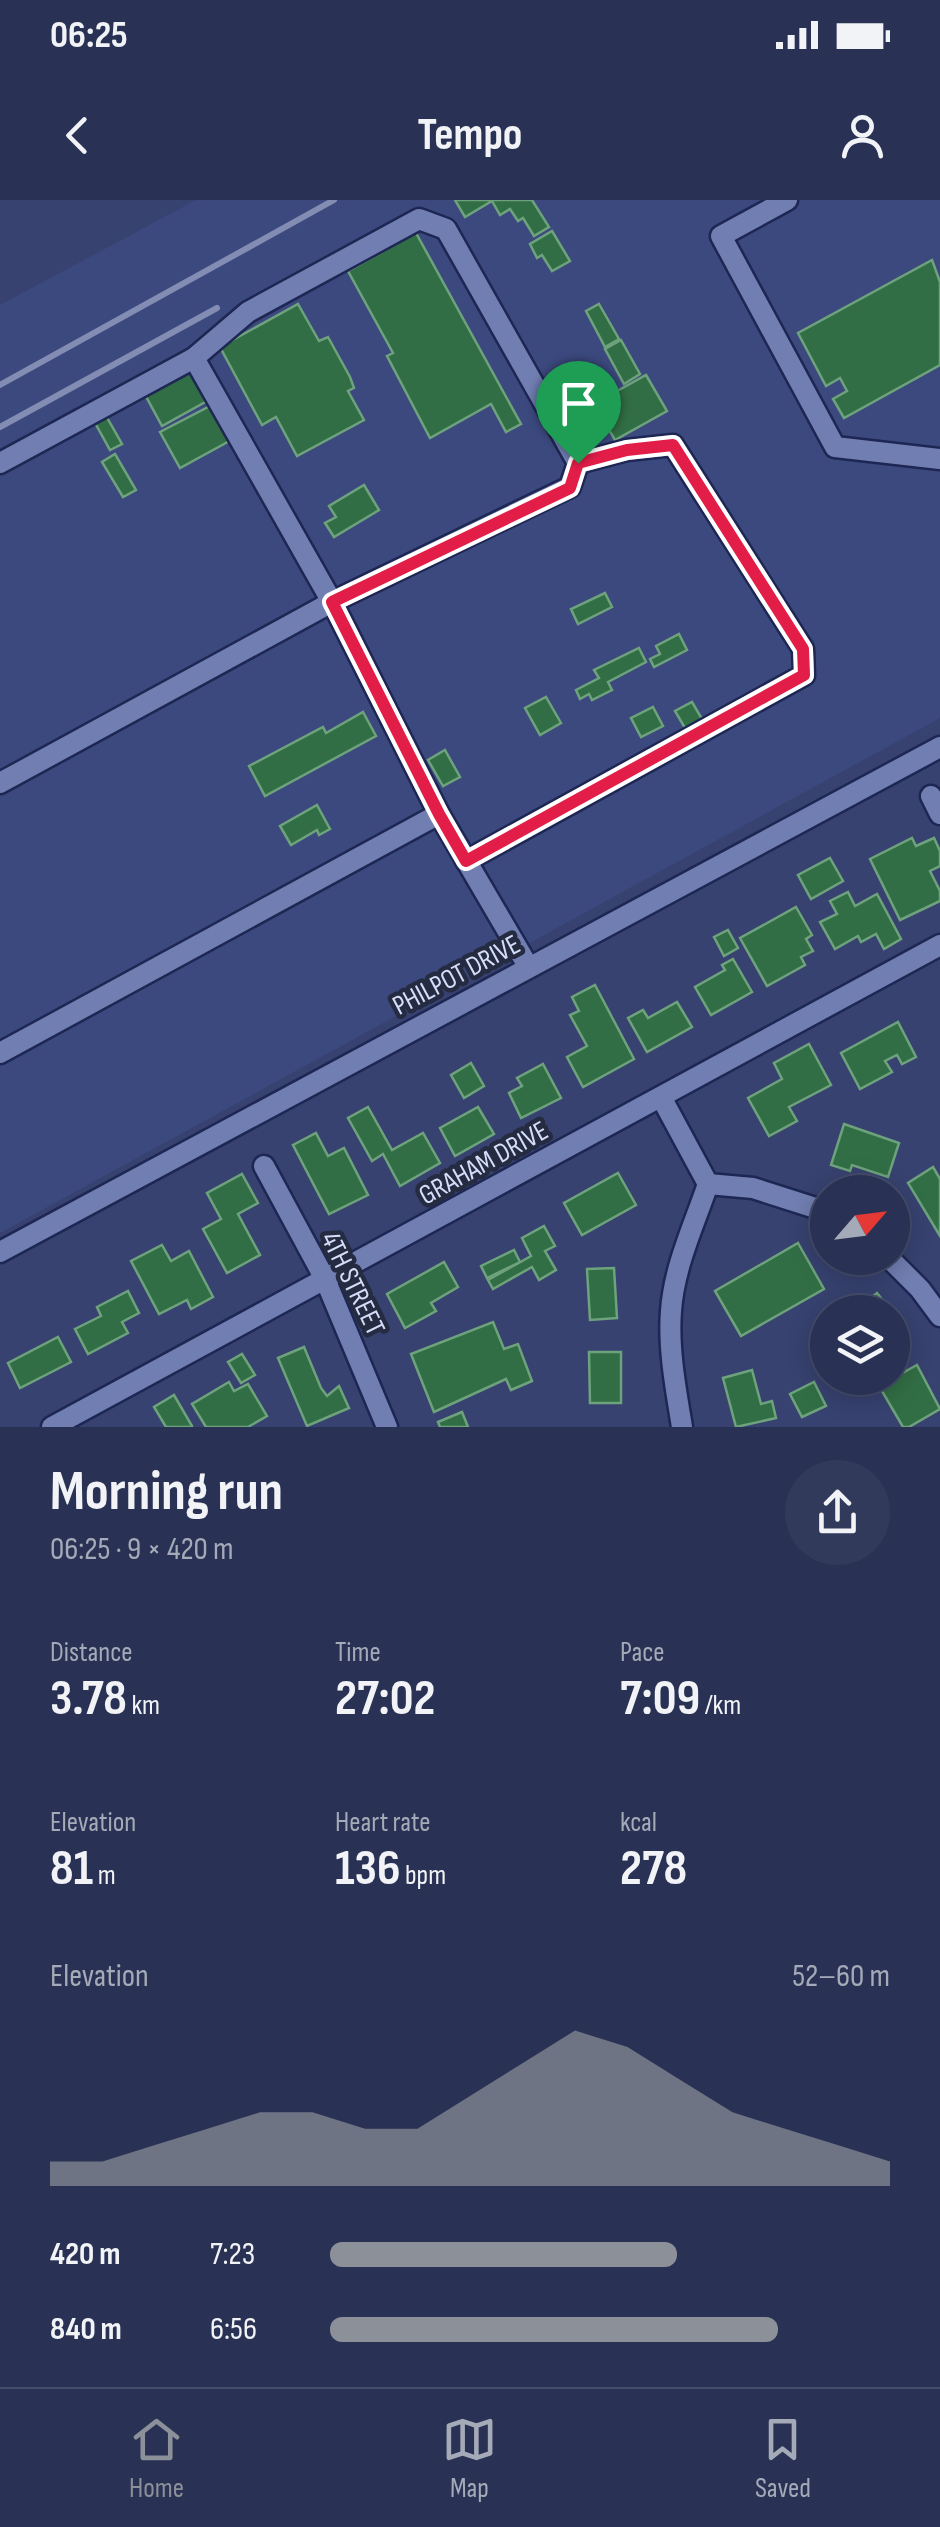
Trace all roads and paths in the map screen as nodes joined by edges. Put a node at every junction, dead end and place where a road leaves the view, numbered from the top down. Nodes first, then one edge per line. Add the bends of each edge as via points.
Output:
1 (786, 200) edge
2 (194, 358) junction
3 (940, 459) edge
4 (0, 463) edge
5 (578, 463) junction
6 (332, 602) junction
7 (940, 746) edge
8 (0, 783) edge
9 (439, 814) junction
10 (466, 861) junction
11 (940, 945) edge
12 (528, 966) junction
13 (0, 1053) edge
14 (661, 1096) junction
15 (264, 1166) dead end
16 (708, 1184) junction
17 (810, 1206) edge
18 (0, 1252) edge
19 (906, 1275) edge
20 (325, 1279) junction
21 (940, 1316) edge
22 (64, 1424) edge
23 (388, 1427) edge
24 (682, 1427) edge

1 - 3 street via 721,236 836,448
2 - 4 street
2 - 5 street via 248,312 419,219 446,229
2 - 6 street
5 - 6 street via 570,488
5 - 10 street via 673,445 803,649 804,675
6 - 8 street
6 - 9 street
7 - 12 street, PHILPOT DRIVE
9 - 10 street
9 - 13 street
10 - 12 street
11 - 14 street, GRAHAM DRIVE
12 - 18 street, PHILPOT DRIVE
14 - 16 street
14 - 20 street, GRAHAM DRIVE
15 - 20 street, 4TH STREET
16 - 17 street via 753,1188
16 - 24 street via 670,1312
19 - 21 street
20 - 22 street, GRAHAM DRIVE
20 - 23 street, 4TH STREET

